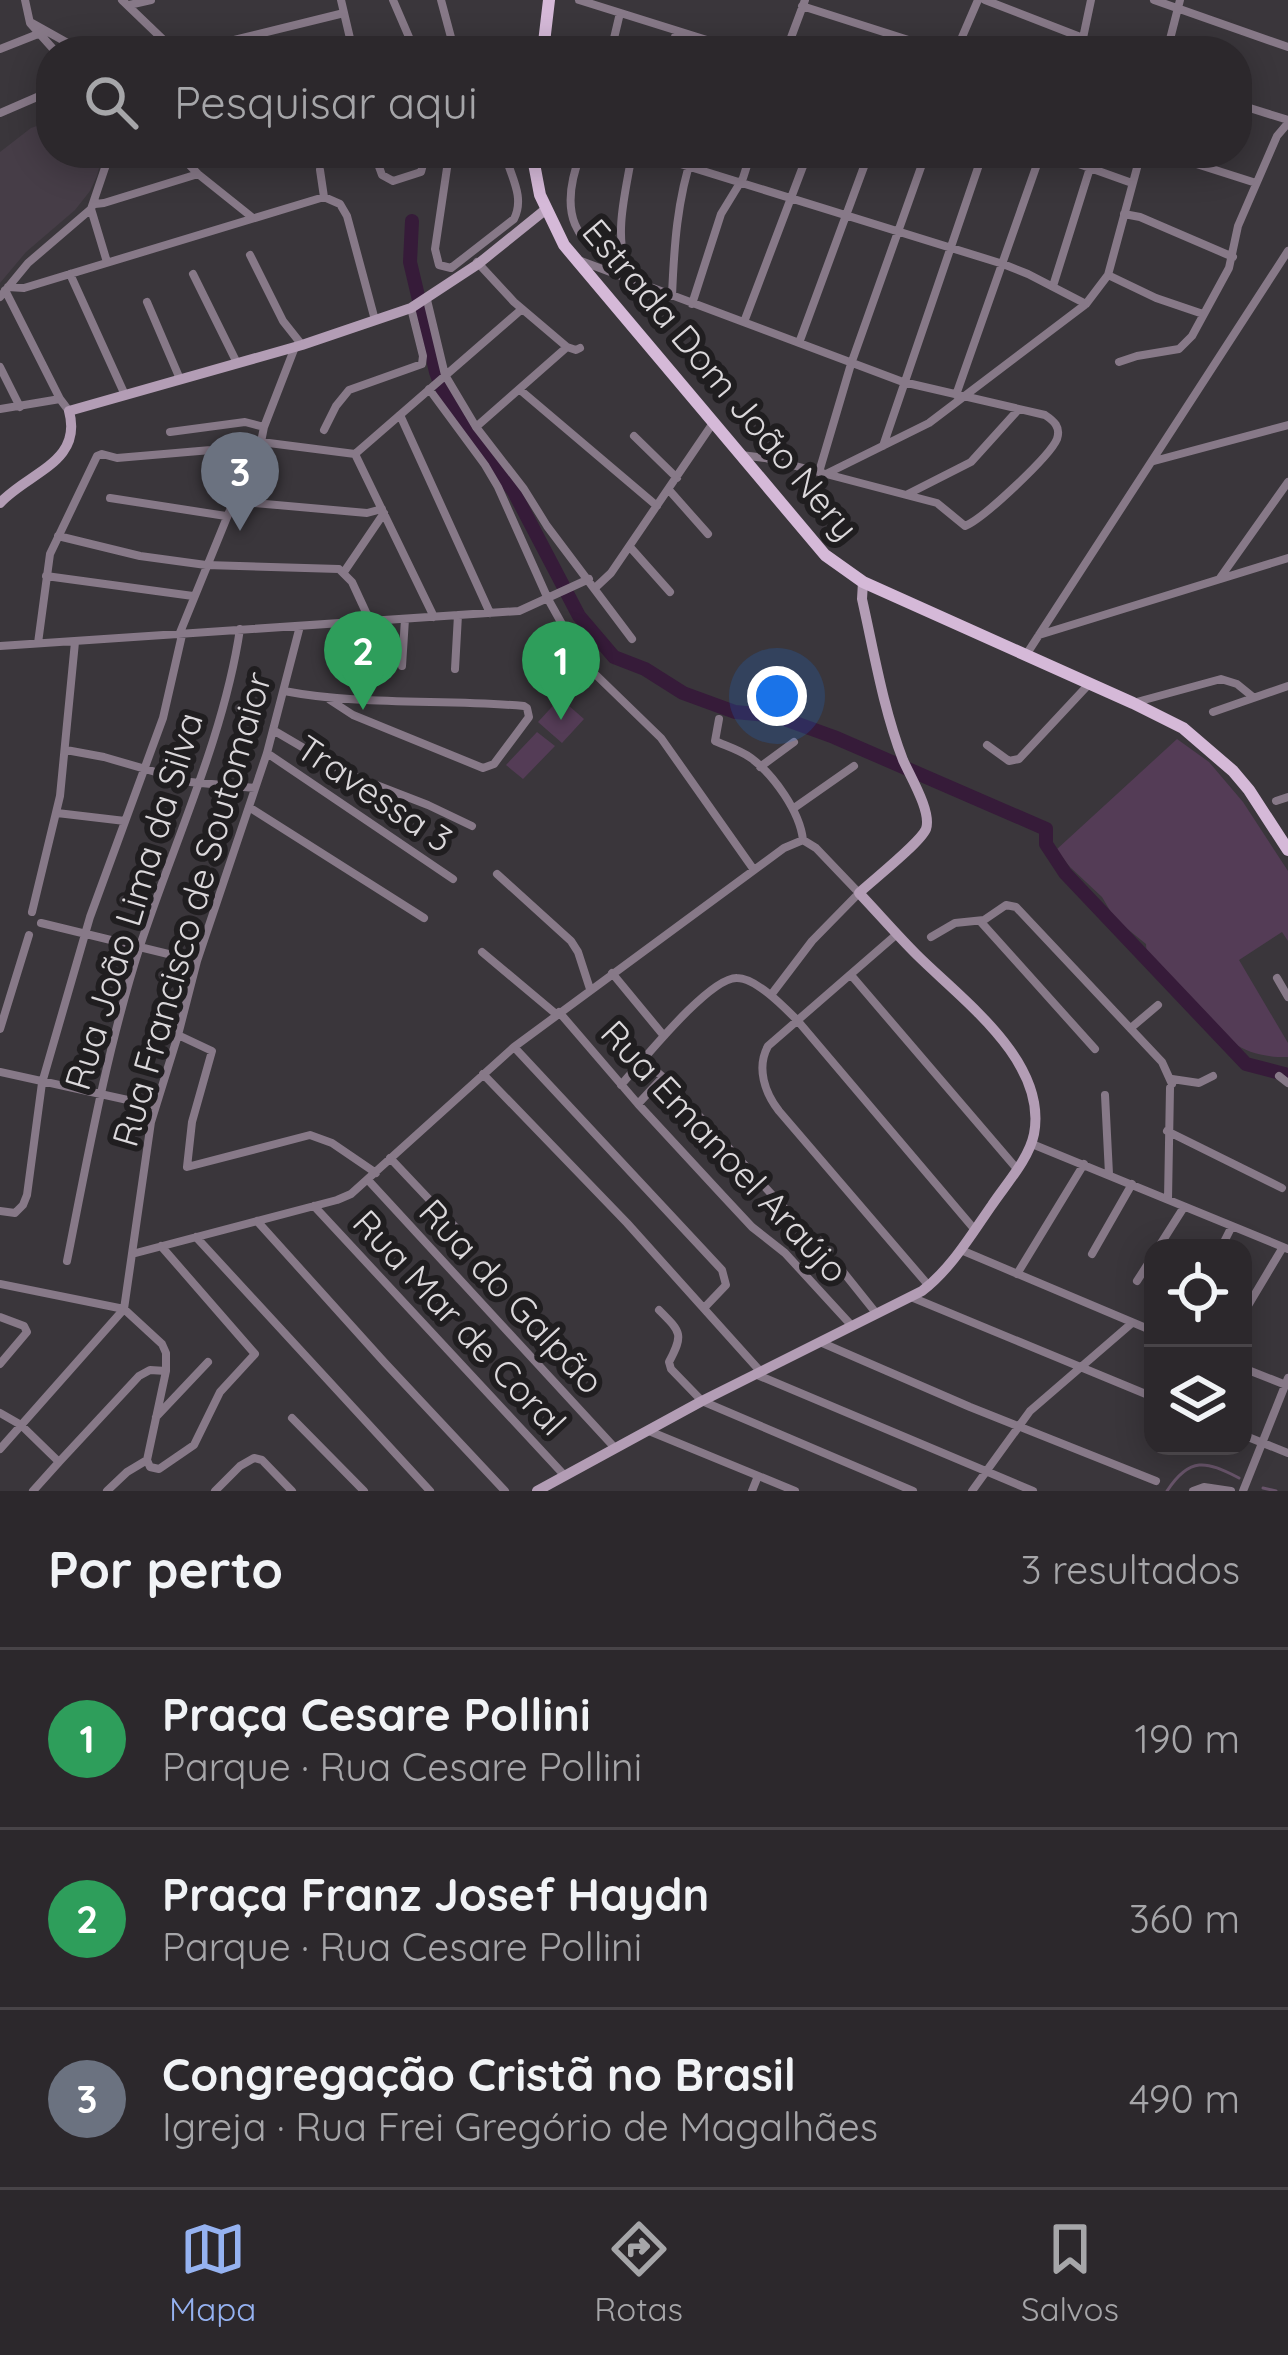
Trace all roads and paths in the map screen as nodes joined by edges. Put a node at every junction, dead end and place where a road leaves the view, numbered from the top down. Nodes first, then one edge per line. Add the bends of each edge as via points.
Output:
1 (25, 0) edge
2 (151, 0) edge
3 (341, 0) edge
4 (393, 0) edge
5 (441, 0) edge
6 (549, 0) edge
7 (579, 0) edge
8 (981, 0) edge
9 (1091, 0) edge
10 (1154, 0) edge
11 (801, 2) edge
12 (125, 3) edge
13 (1179, 4) edge
14 (620, 13) junction
15 (344, 14) junction
16 (31, 22) junction
17 (677, 31) junction
18 (38, 34) joint
19 (56, 36) edge
20 (159, 36) edge
21 (252, 36) edge
22 (349, 36) edge
23 (409, 36) edge
24 (451, 36) edge
25 (545, 36) edge
26 (615, 36) edge
27 (675, 36) edge
28 (691, 36) edge
29 (791, 36) edge
30 (900, 36) edge
31 (963, 36) edge
32 (1078, 36) edge
33 (1083, 36) edge
34 (1171, 36) edge
35 (1288, 47) edge
36 (0, 49) edge
37 (36, 97) edge
38 (1252, 109) edge
39 (0, 113) edge
40 (1288, 122) edge
41 (105, 168) edge
42 (192, 168) edge
43 (379, 168) edge
44 (422, 168) edge
45 (447, 168) dead end
46 (510, 168) edge
47 (532, 168) edge
48 (576, 168) edge
49 (630, 168) edge
50 (688, 168) edge
51 (695, 168) edge
52 (746, 168) edge
53 (803, 168) edge
54 (863, 168) edge
55 (921, 168) edge
56 (978, 168) edge
57 (1038, 168) edge
58 (1090, 168) joint
59 (1136, 168) edge
60 (1209, 168) edge
61 (320, 170) dead end
62 (198, 174) junction
63 (741, 182) junction
64 (1132, 183) junction
65 (1256, 183) junction
66 (324, 196) junction
67 (792, 197) junction
68 (93, 206) junction
69 (545, 210) junction
70 (846, 214) junction
71 (1124, 214) junction
72 (253, 218) junction
73 (899, 231) junction
74 (949, 247) junction
75 (472, 251) junction
76 (1288, 251) edge
77 (250, 255) dead end
78 (1233, 257) junction
79 (574, 258) junction
80 (107, 262) junction
81 (478, 264) junction
82 (1003, 264) junction
83 (629, 270) junction
84 (70, 274) junction
85 (193, 274) dead end
86 (1108, 275) junction
87 (644, 285) junction
88 (1052, 286) junction
89 (4, 291) edge
90 (672, 296) junction
91 (427, 300) junction
92 (147, 302) dead end
93 (692, 304) junction
94 (1086, 304) junction
95 (411, 308) junction
96 (522, 309) junction
97 (1203, 314) junction
98 (376, 321) junction
99 (744, 322) junction
100 (799, 343) junction
101 (298, 346) junction
102 (567, 347) junction
103 (580, 348) dead end
104 (1119, 362) dead end
105 (237, 363) junction
106 (851, 364) junction
107 (0, 367) edge
108 (443, 377) junction
109 (180, 379) junction
110 (903, 382) junction
111 (430, 388) junction
112 (519, 389) junction
113 (125, 395) junction
114 (960, 396) junction
115 (60, 399) junction
116 (20, 406) junction
117 (0, 409) edge
118 (1018, 409) junction
119 (69, 411) junction
120 (400, 415) junction
121 (713, 423) junction
122 (1288, 425) edge
123 (264, 427) junction
124 (476, 427) junction
125 (324, 430) dead end
126 (170, 433) dead end
127 (634, 436) dead end
128 (258, 442) junction
129 (883, 447) junction
130 (355, 454) junction
131 (741, 455) junction
132 (1153, 462) junction
133 (823, 473) junction
134 (677, 478) junction
135 (1288, 482) edge
136 (669, 490) junction
137 (907, 495) junction
138 (110, 498) dead end
139 (0, 503) edge
140 (657, 506) junction
141 (383, 511) junction
142 (226, 516) junction
143 (709, 534) dead end
144 (58, 536) junction
145 (630, 547) junction
146 (1288, 558) edge
147 (206, 565) junction
148 (344, 572) junction
149 (46, 576) junction
150 (589, 579) junction
151 (1219, 579) junction
152 (863, 582) junction
153 (596, 588) junction
154 (670, 592) dead end
155 (193, 596) junction
156 (548, 599) junction
157 (490, 613) junction
158 (458, 615) junction
159 (434, 617) junction
160 (405, 619) junction
161 (370, 621) junction
162 (352, 622) junction
163 (300, 626) junction
164 (240, 629) junction
165 (180, 635) junction
166 (1037, 635) junction
167 (632, 639) dead end
168 (75, 642) junction
169 (38, 643) junction
170 (0, 646) edge
171 (1025, 657) junction
172 (348, 662) dead end
173 (402, 666) dead end
174 (455, 669) dead end
175 (1088, 686) junction
176 (1288, 686) edge
177 (284, 691) junction
178 (1166, 694) junction
179 (1253, 697) junction
180 (373, 699) junction
181 (330, 700) junction
182 (1133, 703) junction
183 (1152, 712) junction
184 (1213, 712) dead end
185 (719, 719) dead end
186 (370, 722) junction
187 (273, 730) junction
188 (1195, 738) junction
189 (794, 742) dead end
190 (987, 745) dead end
191 (66, 750) junction
192 (267, 753) junction
193 (854, 766) dead end
194 (760, 767) junction
195 (143, 768) junction
196 (199, 783) junction
197 (255, 788) junction
198 (1288, 796) edge
199 (1276, 801) dead end
200 (249, 807) junction
201 (794, 808) junction
202 (57, 813) junction
203 (125, 821) junction
204 (472, 826) dead end
205 (803, 840) junction
206 (1288, 850) edge
207 (754, 869) junction
208 (497, 874) dead end
209 (453, 878) dead end
210 (859, 893) junction
211 (32, 912) dead end
212 (424, 918) dead end
213 (980, 922) junction
214 (41, 923) dead end
215 (897, 934) junction
216 (29, 935) dead end
217 (84, 935) junction
218 (140, 947) junction
219 (482, 952) dead end
220 (914, 952) junction
221 (197, 961) junction
222 (612, 974) junction
223 (851, 975) junction
224 (1277, 978) dead end
225 (590, 989) junction
226 (771, 995) junction
227 (1288, 997) edge
228 (1158, 1005) dead end
229 (558, 1013) junction
230 (797, 1020) junction
231 (1132, 1028) junction
232 (0, 1029) edge
233 (178, 1035) junction
234 (664, 1036) junction
235 (514, 1047) junction
236 (1095, 1049) dead end
237 (643, 1060) junction
238 (0, 1072) edge
239 (483, 1074) junction
240 (1213, 1076) dead end
241 (663, 1077) junction
242 (42, 1083) junction
243 (1171, 1084) junction
244 (621, 1085) junction
245 (100, 1094) junction
246 (1105, 1095) dead end
247 (638, 1104) junction
248 (155, 1106) junction
249 (1167, 1132) junction
250 (1032, 1144) junction
251 (390, 1158) junction
252 (1084, 1164) junction
253 (1017, 1169) junction
254 (1108, 1174) junction
255 (372, 1177) junction
256 (1132, 1184) junction
257 (1282, 1188) dead end
258 (1168, 1199) junction
259 (314, 1206) junction
260 (1184, 1207) junction
261 (0, 1211) edge
262 (257, 1221) junction
263 (1232, 1226) junction
264 (975, 1230) junction
265 (459, 1231) dead end
266 (196, 1237) junction
267 (1164, 1239) edge
268 (1226, 1239) edge
269 (161, 1246) junction
270 (1285, 1248) edge
271 (961, 1250) junction
272 (132, 1254) junction
273 (1092, 1254) dead end
274 (67, 1261) dead end
275 (1144, 1270) edge
276 (1017, 1274) junction
277 (1137, 1281) dead end
278 (0, 1284) edge
279 (929, 1286) junction
280 (911, 1298) junction
281 (1252, 1300) edge
282 (705, 1307) junction
283 (124, 1309) junction
284 (659, 1310) dead end
285 (877, 1314) junction
286 (0, 1317) edge
287 (1132, 1322) junction
288 (853, 1326) junction
289 (1144, 1327) edge
290 (820, 1342) junction
291 (208, 1362) dead end
292 (0, 1364) edge
293 (1081, 1367) junction
294 (166, 1371) junction
295 (1252, 1371) edge
296 (758, 1373) junction
297 (1287, 1383) edge
298 (1144, 1393) edge
299 (701, 1401) junction
300 (0, 1413) edge
301 (156, 1417) junction
302 (292, 1418) dead end
303 (21, 1425) junction
304 (1017, 1425) junction
305 (648, 1431) junction
306 (1252, 1439) edge
307 (1263, 1443) junction
308 (0, 1449) edge
309 (616, 1449) junction
310 (1288, 1453) edge
311 (58, 1462) junction
312 (147, 1462) junction
313 (986, 1470) junction
314 (565, 1476) junction
315 (758, 1476) junction
316 (1156, 1481) dead end
317 (33, 1491) edge
318 (107, 1491) edge
319 (215, 1491) edge
320 (292, 1491) edge
321 (364, 1491) edge
322 (430, 1491) edge
323 (506, 1491) edge
324 (537, 1491) edge
325 (752, 1491) edge
326 (795, 1491) edge
327 (913, 1491) edge
328 (972, 1491) edge
329 (1033, 1491) edge
330 (1193, 1491) edge
331 (1231, 1491) edge
332 (1243, 1491) edge

1 - 16 street
2 - 12 street
3 - 15 street
4 - 23 street
5 - 24 street
6 - 25 main road
7 - 14 street
8 - 31 street
8 - 32 street
9 - 33 street
10 - 13 street
11 - 29 street
11 - 30 street
12 - 20 street
13 - 34 street
13 - 35 street
14 - 17 street
14 - 26 street
15 - 21 street
15 - 22 street
16 - 18 street
16 - 19 street
17 - 27 street
17 - 28 street
18 - 36 street
37 - 39 street
38 - 40 street
40 - 65 street
41 - 68 street
42 - 62 street
43 - 44 street via 393,181
45 - 75 street via 436,258 451,268
46 - 75 street via 517,214
47 - 69 main road, Estrada Dom João Nery
48 - 83 street via 571,205 579,235
49 - 83 street via 622,234
50 - 90 street
51 - 63 street
52 - 63 street
53 - 67 street
54 - 70 street
55 - 73 street
56 - 74 street
57 - 82 street
58 - 64 street
58 - 88 street
59 - 64 street
60 - 65 street
61 - 66 street
62 - 68 street
62 - 72 street
63 - 67 street
63 - 93 street
64 - 71 street
65 - 78 street
66 - 72 street
66 - 98 street via 347,215
67 - 70 street
67 - 99 street
68 - 80 street
68 - 89 street
69 - 79 main road, Estrada Dom João Nery
69 - 81 street
70 - 73 street
70 - 100 street
71 - 78 street
71 - 86 street
72 - 80 street
73 - 74 street
73 - 106 street
74 - 82 street
74 - 110 street
75 - 81 street
76 - 132 street
77 - 101 street
78 - 97 street
79 - 87 street
79 - 121 main road, Estrada Dom João Nery
80 - 84 street
81 - 91 street
81 - 96 street
82 - 88 street
82 - 114 street
83 - 87 street
84 - 89 street
84 - 113 street
85 - 105 street
86 - 94 street
86 - 97 street
87 - 90 street
88 - 94 street
89 - 115 street
90 - 93 street
91 - 95 street
91 - 108 street
92 - 109 street
93 - 99 street
94 - 114 street
95 - 98 street
95 - 125 street via 422,364 349,390
96 - 102 street
96 - 108 street
97 - 104 street via 1179,349
98 - 101 street
99 - 100 street
100 - 106 street
101 - 105 street
101 - 123 street
102 - 103 street
102 - 112 street
105 - 109 street
106 - 110 street
106 - 133 street
107 - 116 street
108 - 111 street
108 - 124 street
109 - 113 street
110 - 114 street
110 - 129 street
111 - 120 street
111 - 156 street via 491,476
112 - 124 street
112 - 140 street
113 - 119 street
114 - 118 street
114 - 129 street
115 - 116 street
115 - 119 street
116 - 117 street
118 - 137 street via 971,462
118 - 137 street via 1052,419 1058,437 974,522 965,526 937,503
119 - 139 street via 66,450
120 - 130 street
120 - 157 street
121 - 131 main road, Estrada Dom João Nery
121 - 134 street
122 - 132 street
123 - 126 street via 244,422
123 - 128 street
124 - 150 street
127 - 134 street
128 - 130 street
128 - 144 street via 98,454
129 - 133 street
130 - 141 street
131 - 133 street
131 - 152 main road, Estrada Dom João Nery via 816,545
132 - 166 street
133 - 137 street
134 - 136 street
135 - 151 street
136 - 140 street
136 - 143 street
138 - 142 street
140 - 145 street
141 - 142 street via 238,502
141 - 148 street
141 - 159 street
142 - 147 street
144 - 147 street
144 - 149 street
145 - 153 street
145 - 154 street
146 - 151 street
147 - 148 street
147 - 155 street
148 - 161 street
149 - 155 street
149 - 169 street
150 - 153 street
150 - 156 street
151 - 166 street
152 - 171 main road, Estrada Dom João Nery
152 - 210 street via 888,715 927,822
153 - 167 street
155 - 165 street
156 - 157 street
156 - 207 street via 595,674 661,738
157 - 158 street
158 - 159 street
158 - 174 street
159 - 160 street
160 - 161 street
160 - 173 street
161 - 162 street
162 - 163 street
162 - 172 street
163 - 164 street
163 - 177 street, Rua Francisco de Soutomaior
164 - 165 street
164 - 196 street, Rua João Lima da Silva
165 - 168 street
165 - 195 street
166 - 171 street
168 - 169 street
168 - 191 street
169 - 170 street
171 - 175 main road, Estrada Dom João Nery
175 - 182 main road, Estrada Dom João Nery
175 - 188 main road, Estrada Dom João Nery
175 - 190 street via 1019,759
176 - 179 street
177 - 181 street
177 - 187 street, Rua Francisco de Soutomaior
178 - 179 street via 1221,679
178 - 182 street
178 - 183 street
179 - 184 street
180 - 181 street
180 - 186 street
180 - 186 street via 524,706 529,717 484,769
181 - 186 street
182 - 183 main road, Estrada Dom João Nery
183 - 188 main road, Estrada Dom João Nery
185 - 194 street via 715,741
187 - 192 street, Rua Francisco de Soutomaior
187 - 204 street via 348,774
188 - 206 main road, Estrada Dom João Nery via 1249,790
189 - 194 street
191 - 195 street
191 - 202 street
192 - 197 street, Rua Francisco de Soutomaior
192 - 209 street, Travessa 3
193 - 201 street
194 - 201 street
195 - 196 street
195 - 203 street
196 - 197 street
196 - 218 street, Rua João Lima da Silva
197 - 200 street, Rua Francisco de Soutomaior
198 - 199 street
200 - 212 street
200 - 221 street, Rua Francisco de Soutomaior
201 - 205 street
202 - 203 street
202 - 211 street
203 - 217 street
205 - 207 street
205 - 210 street
207 - 222 street
208 - 225 street via 571,940
210 - 215 street
210 - 226 street
213 - 220 street via 955,923
213 - 231 street via 1016,907
213 - 236 street
214 - 217 street
215 - 220 street
215 - 223 street
216 - 232 street
217 - 218 street
217 - 242 street
218 - 221 street
218 - 245 street, Rua João Lima da Silva
219 - 229 street, Rua Emanoel Araújo
220 - 250 street via 1018,1062 1034,1105
221 - 233 street, Rua Francisco de Soutomaior
222 - 225 street
222 - 234 street
223 - 230 street
223 - 253 street
224 - 227 street
225 - 229 street
226 - 230 street
226 - 234 street via 729,979
228 - 231 street
229 - 235 street
229 - 244 street, Rua Emanoel Araújo
230 - 264 street
230 - 279 street via 764,1053 772,1102
231 - 243 street
233 - 248 street, Rua Francisco de Soutomaior
233 - 255 street, Rua do Galpão via 212,1052 187,1167 310,1135
234 - 237 street
235 - 239 street
235 - 282 street via 722,1270 724,1289
237 - 241 street
237 - 244 street
238 - 242 street
239 - 251 street
239 - 282 street
240 - 243 street
241 - 247 street
241 - 285 street
242 - 245 street
242 - 261 street via 27,1195 15,1213
243 - 249 street
244 - 247 street, Rua Emanoel Araújo
245 - 248 street
245 - 274 street, Rua João Lima da Silva
246 - 254 street
247 - 288 street, Rua Emanoel Araújo
248 - 272 street, Rua Francisco de Soutomaior
249 - 257 street
249 - 258 street
250 - 252 street
250 - 253 street
251 - 255 street
251 - 265 street
252 - 254 street
252 - 276 street
253 - 264 street
254 - 256 street
255 - 259 street
255 - 309 street, Rua do Galpão
256 - 258 street
256 - 273 street
258 - 260 street
259 - 262 street
259 - 314 street, Rua Mar de Coral
260 - 263 street
260 - 267 street
262 - 266 street
262 - 323 street
263 - 268 street
263 - 270 street
264 - 271 street
266 - 269 street
266 - 322 street
269 - 272 street
269 - 312 street via 254,1356 230,1378 194,1445 159,1469
270 - 281 street
271 - 276 street
271 - 279 street
272 - 283 street, Rua Francisco de Soutomaior
275 - 277 street
276 - 287 street
278 - 283 street
279 - 280 street
280 - 285 street
280 - 293 street
282 - 296 street
283 - 294 street via 162,1344
283 - 303 street
284 - 299 street via 680,1336 671,1369
285 - 288 street
286 - 292 street via 27,1330
287 - 289 street
287 - 293 street
288 - 290 street
290 - 296 street
290 - 304 street
291 - 301 street
293 - 298 street
293 - 304 street
294 - 301 street
294 - 311 street via 140,1376
295 - 297 street
296 - 299 street
296 - 313 street
297 - 307 street
299 - 305 street
299 - 327 street
300 - 303 street
301 - 312 street
302 - 321 street
303 - 308 street
303 - 311 street
304 - 313 street
304 - 316 street
305 - 309 street
305 - 315 street
306 - 307 street
307 - 310 street
307 - 332 street
309 - 314 street
311 - 317 street
312 - 318 street
313 - 328 street
313 - 329 street
314 - 324 street
315 - 325 street
315 - 326 street
319 - 320 street via 254,1458
330 - 331 street

